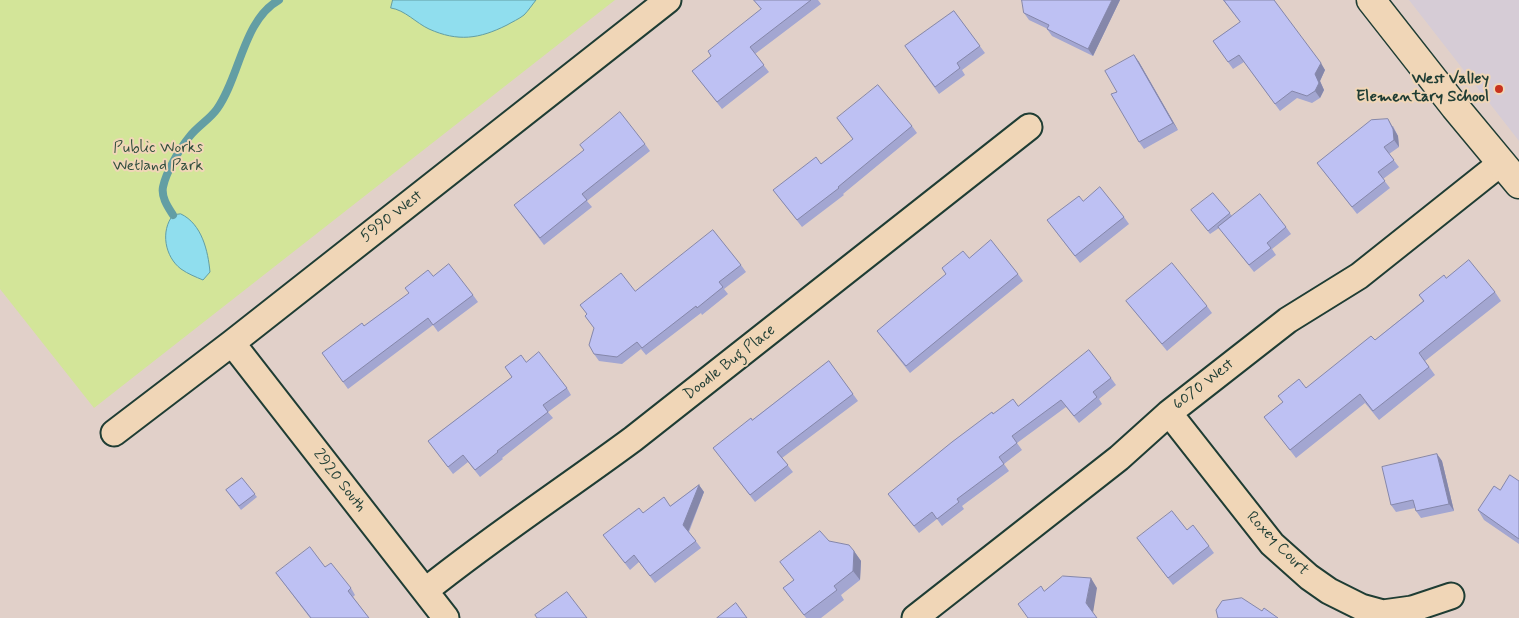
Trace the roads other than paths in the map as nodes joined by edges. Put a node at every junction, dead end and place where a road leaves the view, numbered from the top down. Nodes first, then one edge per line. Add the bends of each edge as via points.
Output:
1 (668, 0) edge
2 (1371, 0) edge
3 (1029, 127) dead end
4 (1501, 164) junction
5 (1519, 184) edge
6 (232, 343) junction
7 (1169, 413) junction
8 (114, 433) dead end
9 (425, 591) junction
10 (1451, 596) dead end
11 (446, 618) edge
12 (915, 618) edge

1 - 6 street, 5990 West
2 - 4 main road
3 - 9 street, Doodle Bug Place via 633,439
4 - 5 main road
4 - 7 street, 6070 West via 1359,276 1288,320
6 - 8 street, 5990 West
6 - 9 street, 2920 South
7 - 10 street, Roxey Court via 1272,544 1322,586 1361,607 1383,613 1412,609
7 - 12 street, 6070 West via 1119,458
9 - 11 street, 2920 South

